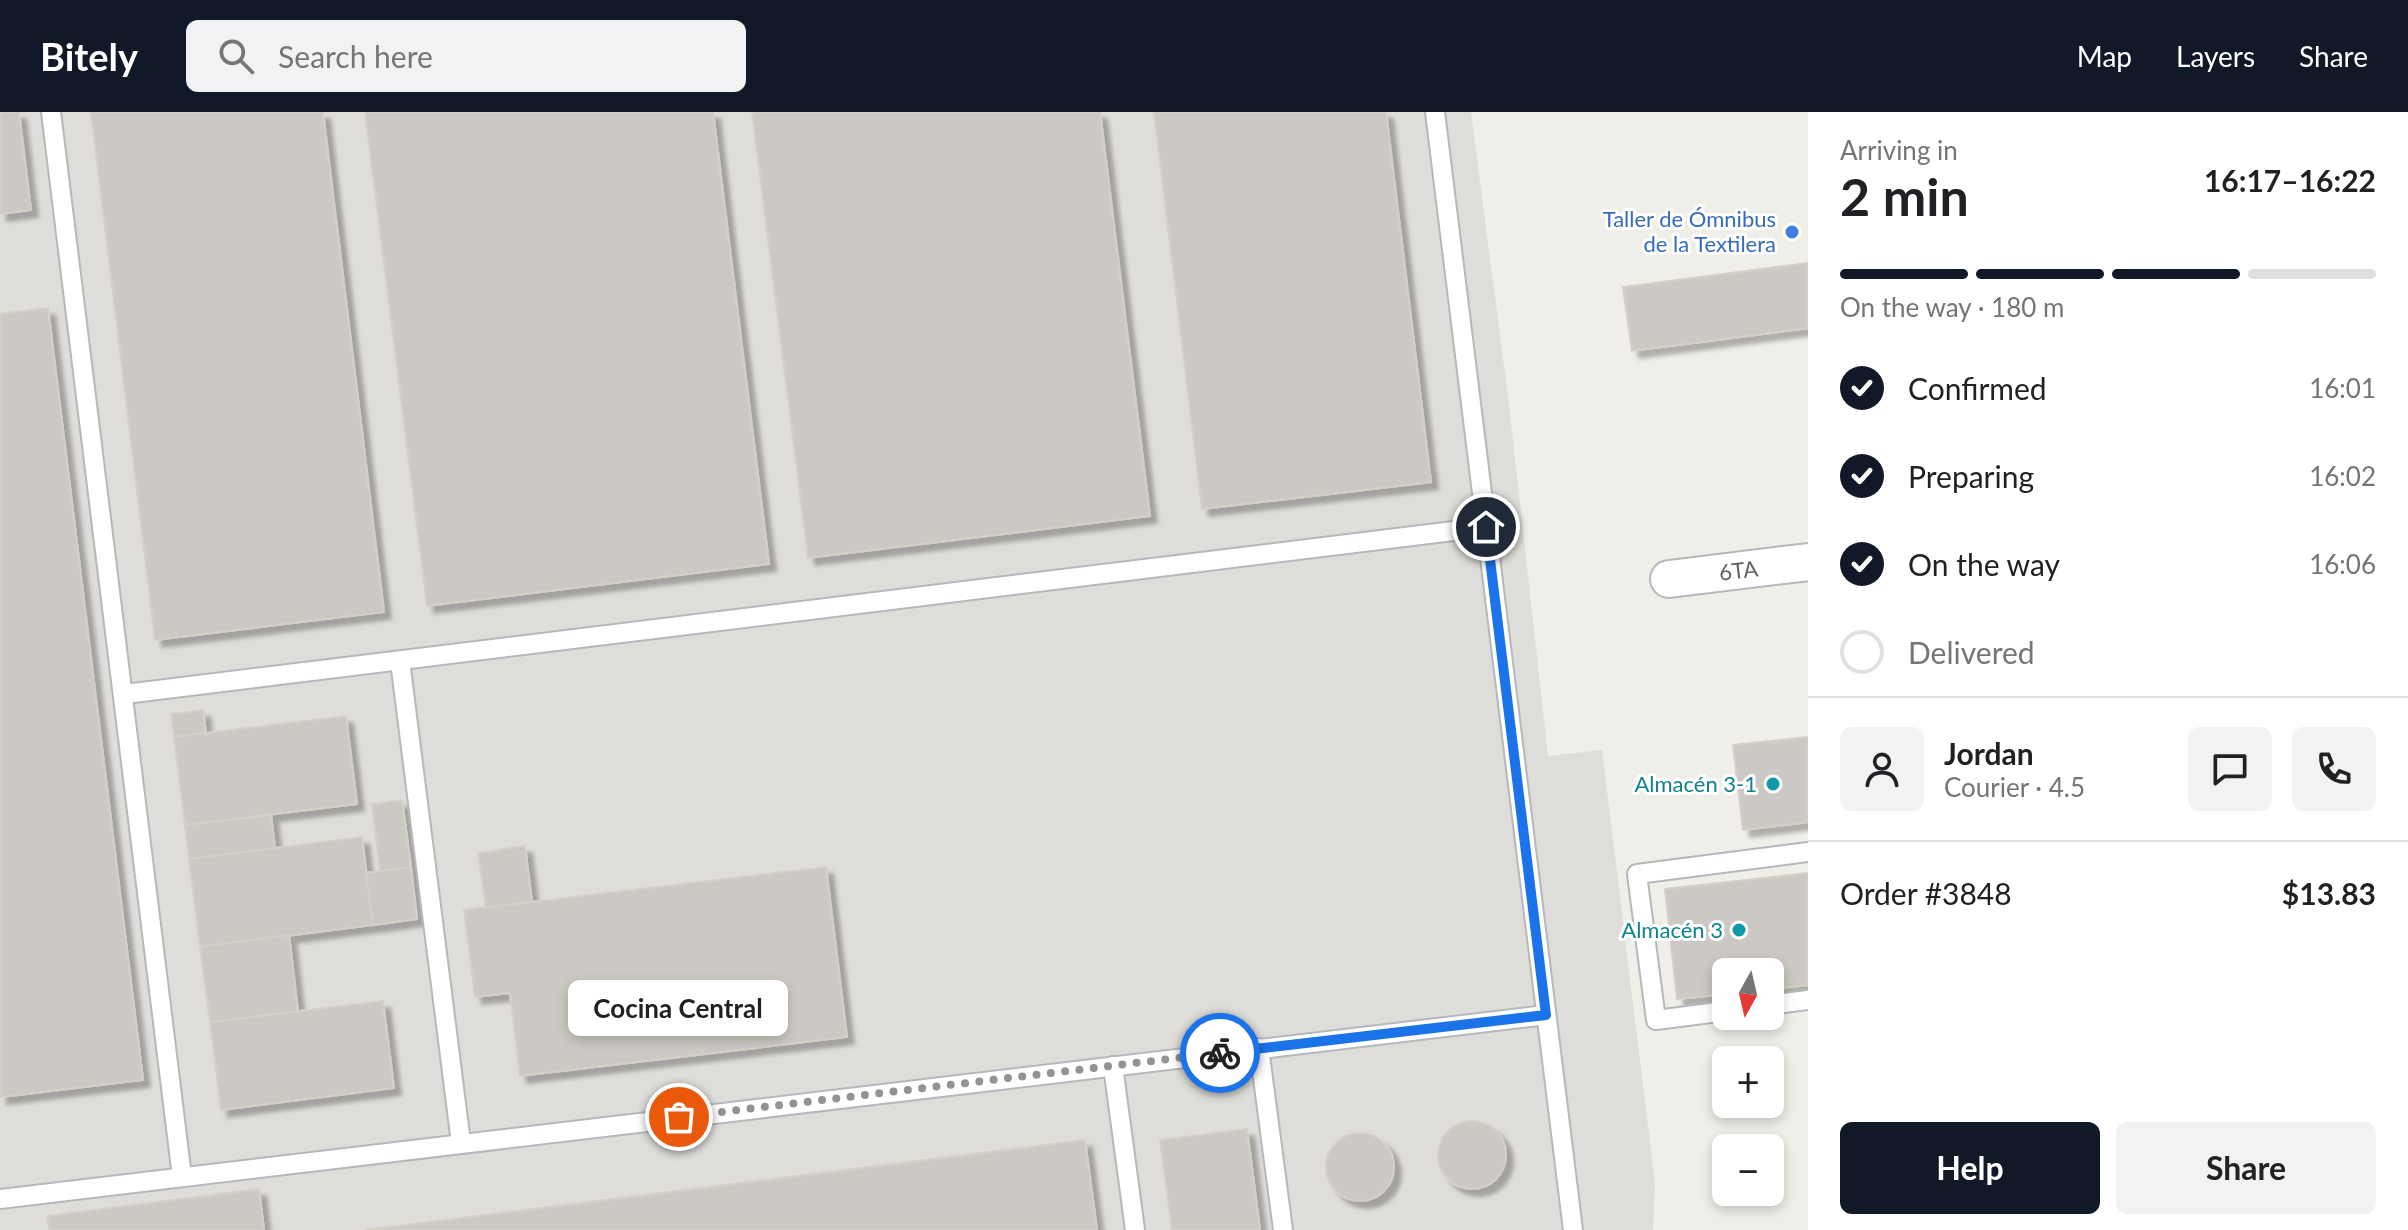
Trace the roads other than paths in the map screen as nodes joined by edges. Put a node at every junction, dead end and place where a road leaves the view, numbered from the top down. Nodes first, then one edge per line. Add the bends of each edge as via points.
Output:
1 (51, 112) edge
2 (1435, 112) edge
3 (1486, 527) junction
4 (1808, 562) edge
5 (1669, 579) dead end
6 (400, 661) junction
7 (125, 694) junction
8 (1808, 852) edge
9 (1808, 1000) edge
10 (1784, 1003) edge
11 (1712, 1013) edge
12 (1546, 1015) junction
13 (1259, 1048) junction
14 (1113, 1066) junction
15 (461, 1143) junction
16 (182, 1177) junction
17 (0, 1199) edge
18 (1135, 1230) edge
19 (1283, 1230) edge
20 (1573, 1230) edge

1 - 7 lane
2 - 3 lane
3 - 6 lane
3 - 12 lane
4 - 5 street, 6TA
6 - 7 lane
6 - 15 lane
7 - 16 lane
8 - 11 lane via 1637,874 1656,1020
9 - 10 lane
12 - 13 lane
12 - 20 lane
13 - 14 lane
13 - 19 lane
14 - 15 lane
14 - 18 lane
15 - 16 lane
16 - 17 lane

